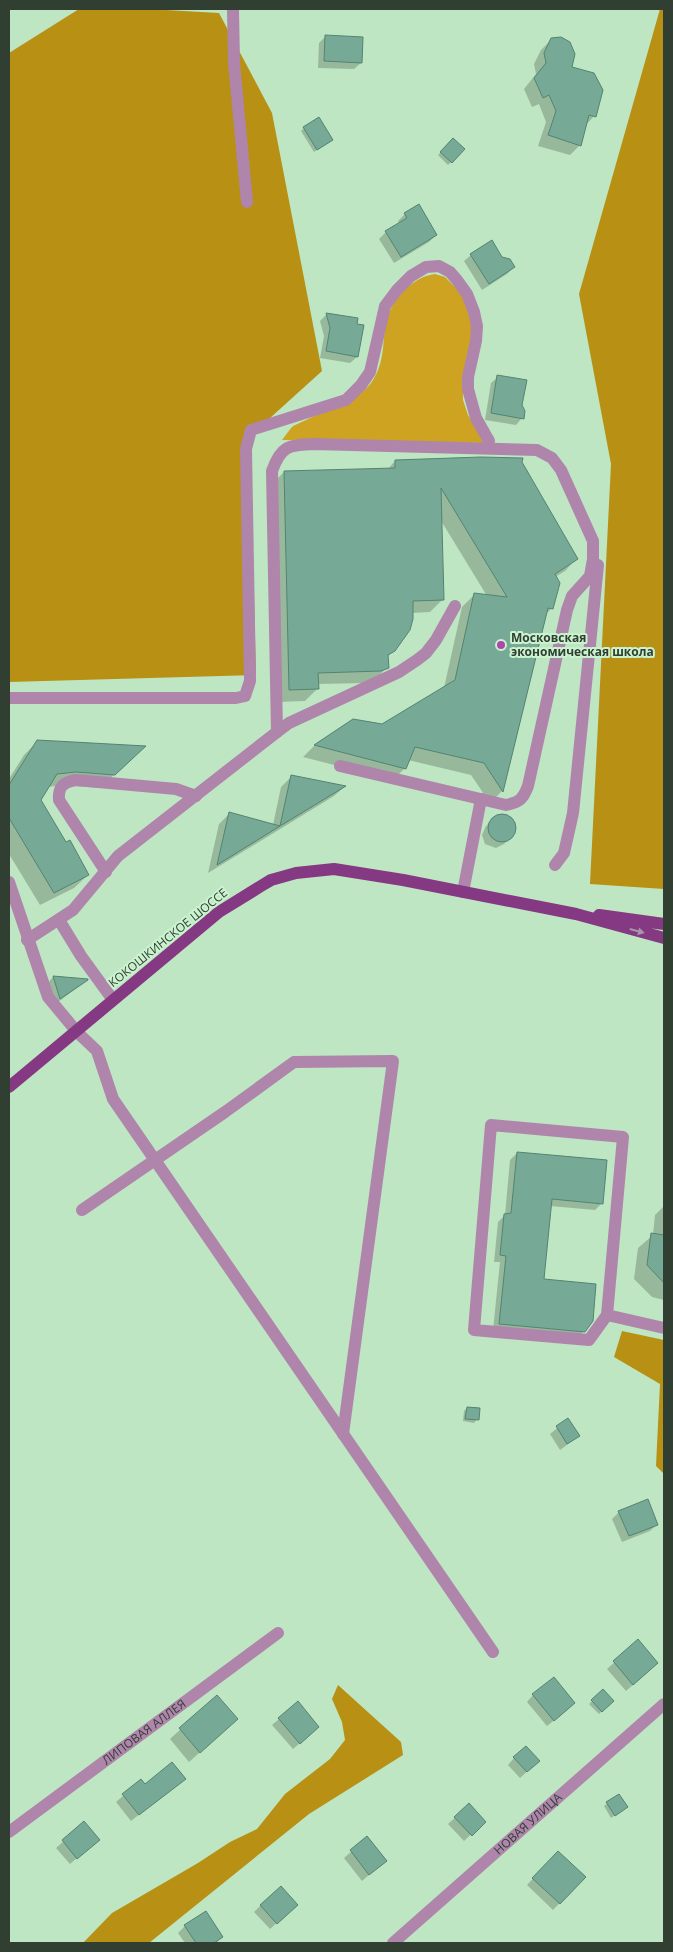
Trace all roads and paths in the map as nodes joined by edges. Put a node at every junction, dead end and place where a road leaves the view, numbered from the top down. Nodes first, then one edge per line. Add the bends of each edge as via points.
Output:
1 (233, 9) edge
2 (247, 202) dead end
3 (489, 441) dead end
4 (599, 550) dead end
5 (455, 606) dead end
6 (9, 698) edge
7 (277, 732) junction
8 (340, 766) dead end
9 (196, 796) junction
10 (481, 799) junction
11 (555, 865) dead end
12 (106, 872) junction
13 (9, 882) edge
14 (463, 892) junction
15 (576, 914) junction
16 (59, 920) junction
17 (664, 924) edge
18 (664, 938) edge
19 (27, 940) junction
20 (113, 1000) junction
21 (77, 1032) junction
22 (9, 1087) edge
23 (154, 1159) junction
24 (82, 1210) dead end
25 (607, 1315) junction
26 (664, 1328) edge
27 (343, 1434) junction
28 (278, 1633) dead end
29 (493, 1652) dead end
30 (664, 1704) edge
31 (9, 1832) edge
32 (393, 1943) edge

1 - 2 street via 234,62
3 - 6 street via 476,418 468,389 476,341 474,312 467,294 450,272 439,266 426,268 411,276 385,306 370,372 346,400 251,430 246,449 250,681 245,696
4 - 11 street via 573,814 564,853
5 - 7 street via 436,640 417,660 399,672 289,723
7 - 9 street
7 - 10 street via 272,471 284,448 314,444 537,450 552,458 561,470 594,541 593,559 590,576 572,596 567,610 524,798 506,805
8 - 10 street
9 - 12 street via 118,856
9 - 12 street via 176,789 76,780 61,786 59,800
10 - 14 street
12 - 16 street
13 - 19 street
14 - 15 main road, КОКОШКИНСКОЕ ШОССЕ
14 - 20 main road, КОКОШКИНСКОЕ ШОССЕ via 334,869 283,876 248,892 219,912
15 - 17 main road via 625,917
15 -> 18 main road
16 - 19 street
16 - 20 street
19 - 21 street via 48,997
20 - 21 main road, КОКОШКИНСКОЕ ШОССЕ
21 - 22 main road, КОКОШКИНСКОЕ ШОССЕ
21 - 23 street via 97,1051 113,1099
23 - 24 street
23 - 27 street
23 - 27 street via 294,1062 393,1061
25 - 25 street via 589,1340 474,1330 491,1125 623,1138
25 - 26 street
27 - 29 street
28 - 31 street, ЛИПОВАЯ АЛЛЕЯ
30 - 32 street, НОВАЯ УЛИЦА

